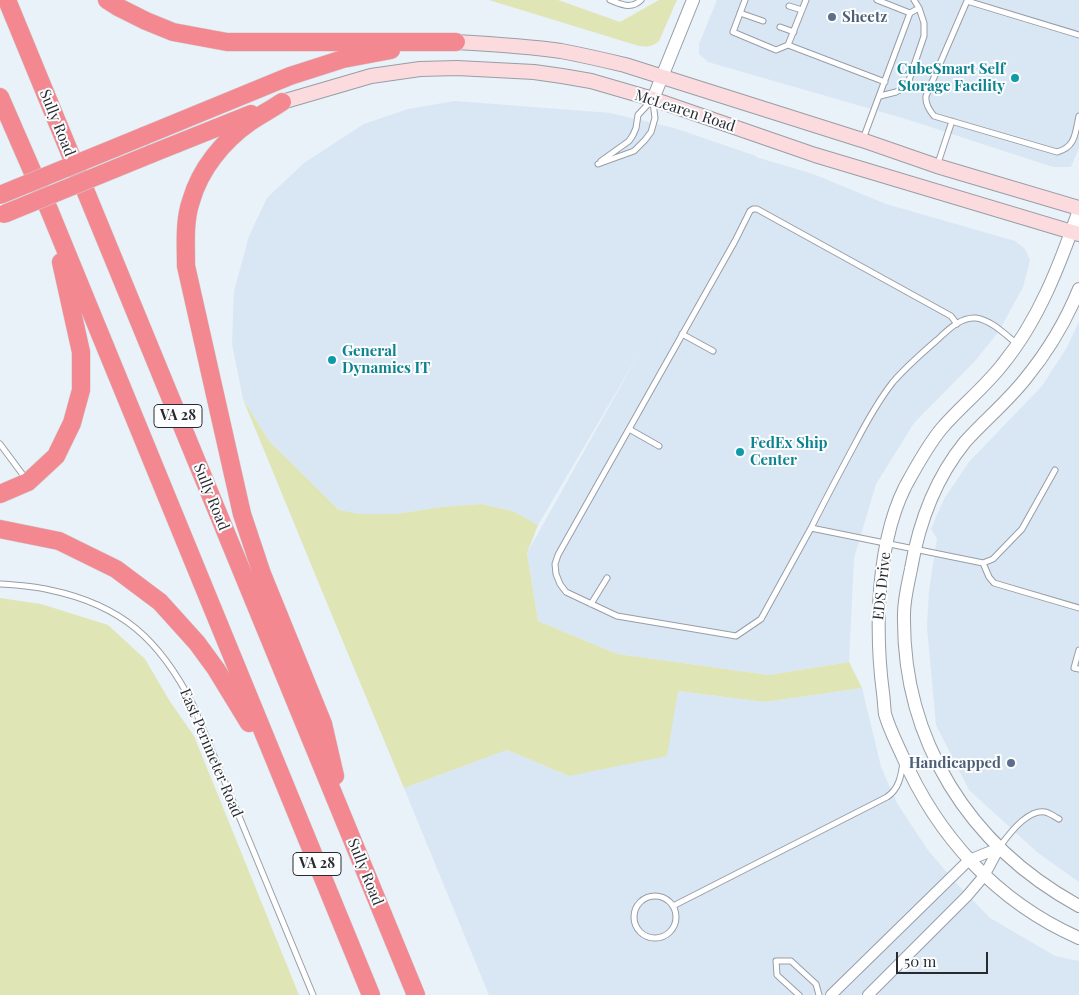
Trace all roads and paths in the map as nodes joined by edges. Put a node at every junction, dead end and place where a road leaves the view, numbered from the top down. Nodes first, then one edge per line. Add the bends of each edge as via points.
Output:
1 (7, 0) edge
2 (107, 0) edge
3 (610, 0) edge
4 (641, 0) edge
5 (693, 0) edge
6 (745, 0) edge
7 (806, 0) edge
8 (877, 0) edge
9 (914, 0) edge
10 (789, 6) dead end
11 (919, 8) junction
12 (802, 10) junction
13 (740, 13) junction
14 (910, 13) junction
15 (763, 22) dead end
16 (780, 28) dead end
17 (794, 32) junction
18 (1079, 35) edge
19 (456, 42) junction
20 (788, 45) junction
21 (662, 76) junction
22 (885, 82) junction
23 (880, 96) junction
24 (0, 97) edge
25 (653, 99) junction
26 (282, 102) junction
27 (1079, 116) edge
28 (952, 121) junction
29 (862, 140) junction
30 (937, 166) junction
31 (0, 195) edge
32 (1079, 209) edge
33 (50, 212) junction
34 (2, 215) edge
35 (1075, 232) edge
36 (1079, 289) edge
37 (957, 324) junction
38 (682, 334) junction
39 (1018, 344) junction
40 (713, 351) dead end
41 (629, 429) junction
42 (0, 444) edge
43 (659, 446) dead end
44 (1055, 470) dead end
45 (28, 482) junction
46 (0, 494) edge
47 (811, 528) junction
48 (0, 530) edge
49 (887, 544) junction
50 (914, 550) junction
51 (983, 563) junction
52 (607, 578) dead end
53 (0, 584) edge
54 (591, 604) junction
55 (1079, 608) edge
56 (1079, 650) edge
57 (1079, 669) edge
58 (904, 759) junction
59 (282, 778) junction
60 (1059, 819) dead end
61 (349, 833) junction
62 (999, 848) junction
63 (969, 860) junction
64 (984, 876) junction
65 (673, 906) junction
66 (1079, 906) edge
67 (1079, 938) edge
68 (313, 995) edge
69 (371, 995) edge
70 (416, 995) edge
71 (799, 995) edge
72 (819, 995) edge
73 (831, 995) edge
74 (868, 995) edge

1 - 61 highway, Sully Road / VA 28
2 - 19 highway via 174,32 227,42
3 - 4 lane via 628,6
5 - 21 street
6 - 13 lane
7 - 12 lane
8 - 14 lane
9 - 11 lane
10 - 12 lane
11 - 14 lane
11 - 23 lane via 924,36 907,86
12 - 17 lane
13 - 15 lane
13 - 20 lane via 733,32 776,50
14 - 22 lane
16 - 17 lane
17 - 20 lane
18 - 28 lane via 967,1 926,96 927,106 934,116
19 - 21 main road, McLearen Road via 559,51
19 - 31 highway, bridge via 343,59 290,76
20 - 22 lane
21 - 25 street
21 - 29 main road, McLearen Road
22 - 23 lane
23 - 29 lane
24 - 33 highway, VA 28
25 - 25 lane via 638,115 629,141 598,164 634,151 645,140 655,118
25 - 26 main road, McLearen Road via 562,76 457,68 371,76
25 - 35 main road, McLearen Road via 815,155
26 - 34 highway, bridge
26 - 61 highway via 230,138 205,167 190,201 186,266 242,514 262,574 323,724
27 - 28 lane via 1072,144 1057,152
28 - 30 lane
29 - 30 main road, McLearen Road
30 - 32 main road, McLearen Road
32 - 35 street, EDS Drive
33 - 45 highway via 81,352 81,390 72,422 56,456
33 - 59 highway, VA 28
35 - 39 street, EDS Drive via 1045,298
36 - 50 street, EDS Drive via 1065,320 1026,378 953,458 932,495
37 - 38 lane via 951,316 753,209
37 - 39 lane via 967,319 982,320
37 - 47 lane via 892,383 854,444
38 - 40 lane
38 - 41 lane
39 - 49 street, EDS Drive via 993,376 932,441 904,490 892,519
41 - 43 lane
41 - 54 lane via 555,564 556,574 566,592
42 - 45 lane
44 - 51 lane via 1022,529 993,559
45 - 46 highway
47 - 49 lane
47 - 54 lane via 761,619 736,636 617,616
48 - 59 highway via 59,542 116,569 160,602 216,669
49 - 50 lane
49 - 58 street, EDS Drive via 880,592 880,669 886,715
50 - 51 lane
50 - 62 street, EDS Drive via 904,612 905,652 918,716 952,790
51 - 55 lane via 994,582
52 - 54 lane
53 - 68 lane, East Perimeter Road via 49,590 103,608 141,632 168,662 193,705
56 - 57 lane via 1074,668
58 - 63 street, EDS Drive via 925,802
58 - 65 lane via 900,778 891,794
59 - 69 highway, VA 28
60 - 62 lane via 1044,812 1031,814
61 - 70 highway, Sully Road / VA 28
62 - 63 street
62 - 64 street
62 - 66 street, EDS Drive via 1045,886
63 - 64 street, EDS Drive
63 - 73 street
64 - 67 street, EDS Drive via 1036,915
64 - 74 street via 968,896
65 - 65 lane via 656,896 641,901 634,917 639,931 657,938 671,931 676,916
71 - 72 lane via 777,975 776,961 791,961 816,984

